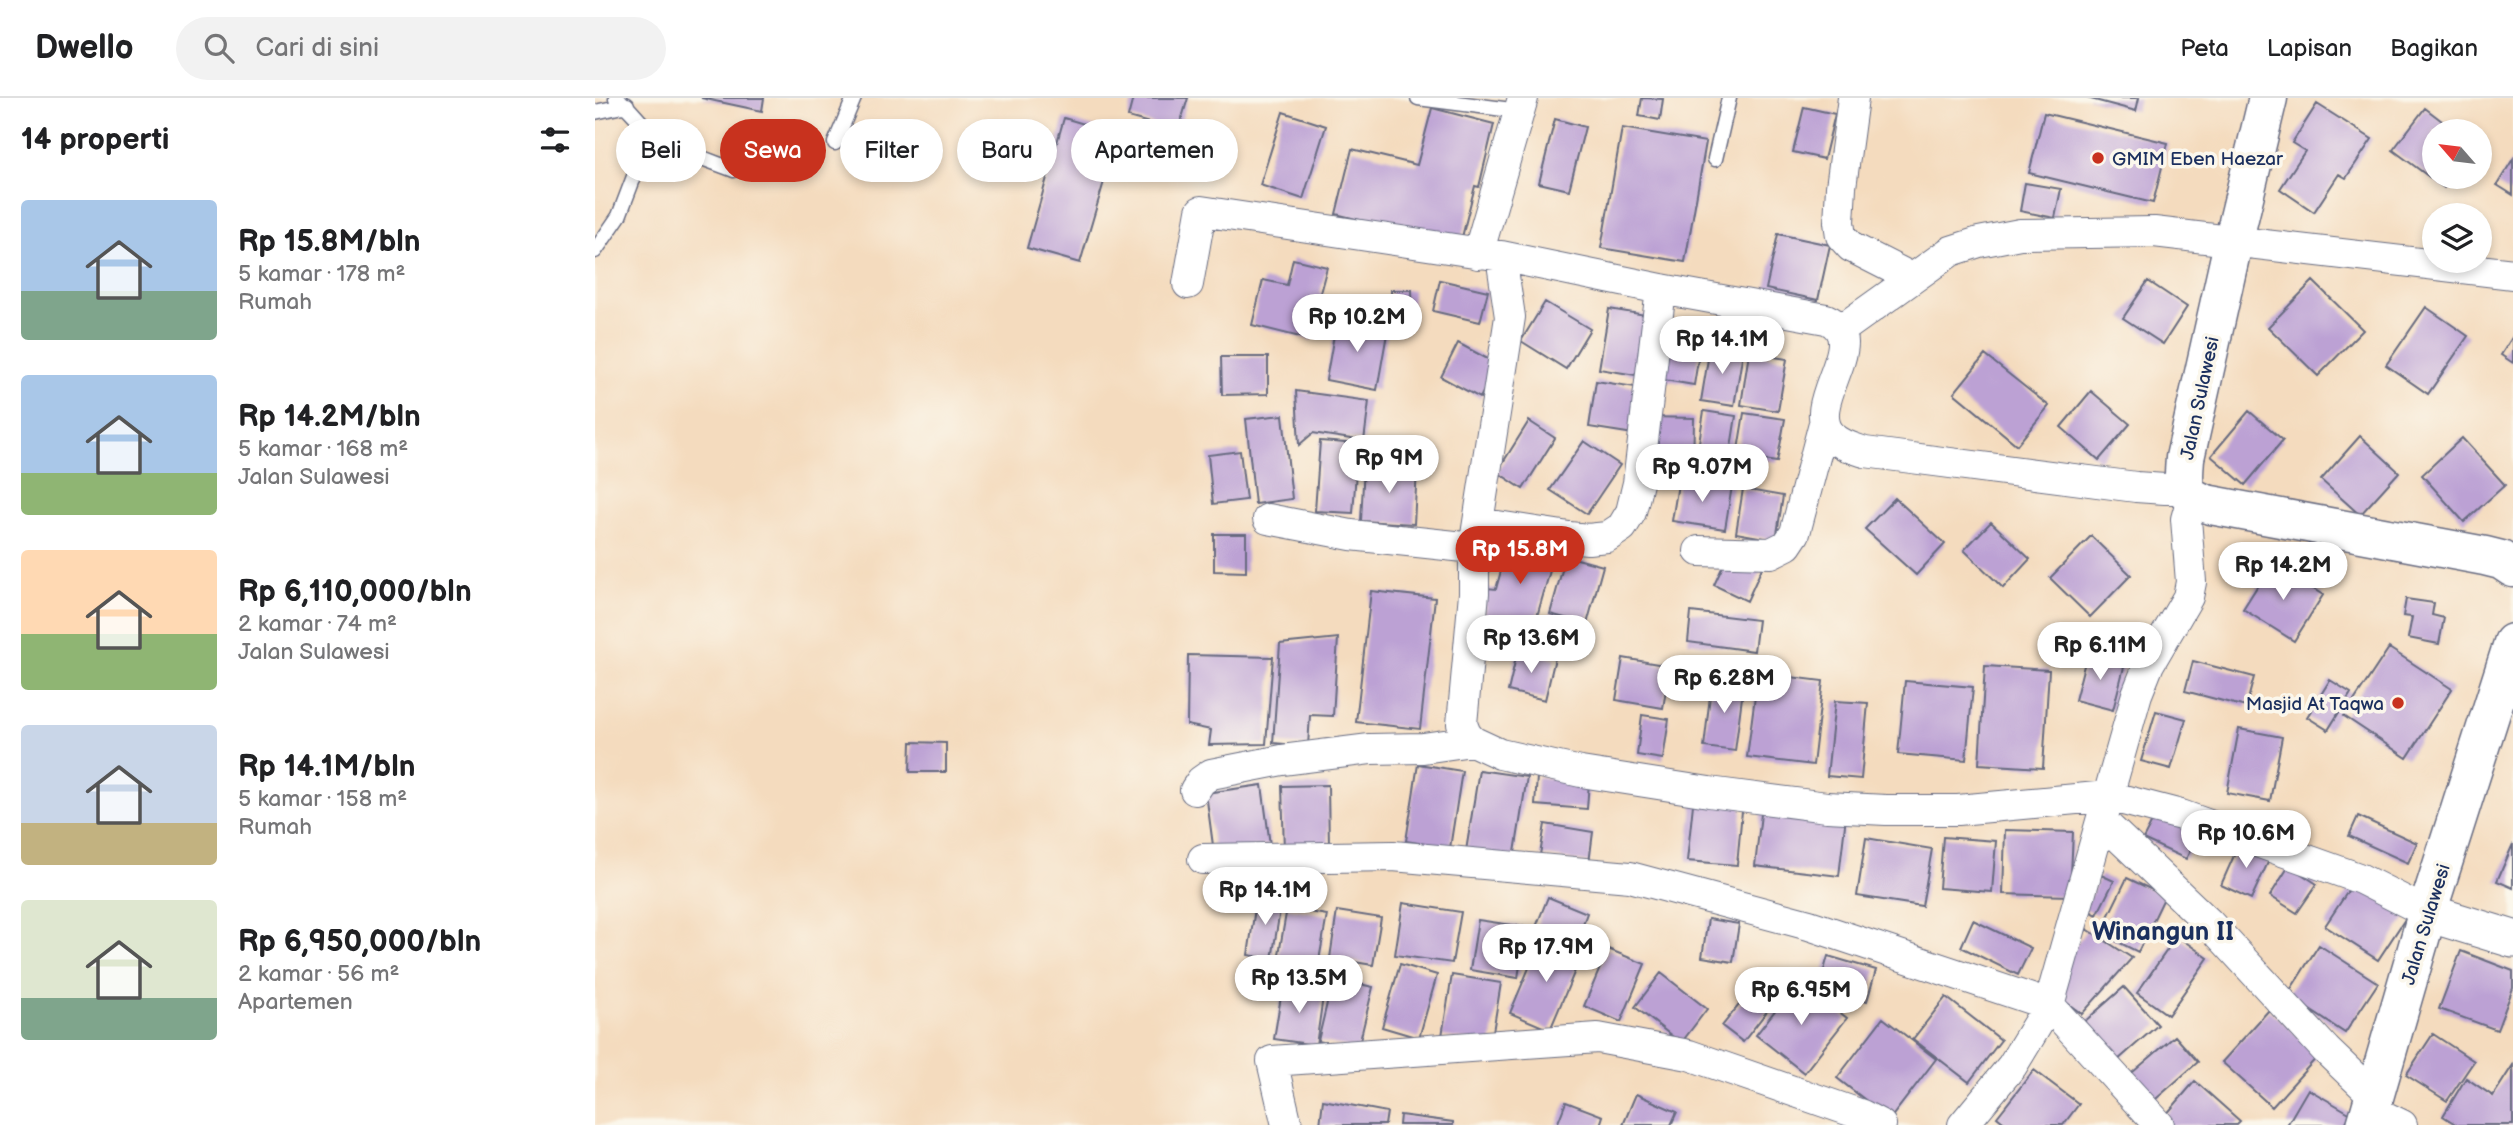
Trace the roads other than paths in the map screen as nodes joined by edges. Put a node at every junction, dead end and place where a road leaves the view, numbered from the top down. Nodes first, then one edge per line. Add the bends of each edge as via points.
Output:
1 (854, 98) edge
2 (1418, 98) edge
3 (1729, 98) edge
4 (1853, 98) edge
5 (2267, 98) edge
6 (622, 102) edge
7 (1521, 104) edge
8 (595, 112) edge
9 (638, 119) edge
10 (835, 143) dead end
11 (1715, 159) dead end
12 (632, 182) edge
13 (2232, 243) junction
14 (595, 251) edge
15 (1489, 255) junction
16 (2513, 274) edge
17 (1912, 278) junction
18 (1188, 284) dead end
19 (1661, 289) junction
20 (1842, 329) junction
21 (1824, 423) junction
22 (2188, 492) junction
23 (1268, 519) dead end
24 (1476, 535) junction
25 (1699, 551) dead end
26 (2513, 568) edge
27 (2513, 643) edge
28 (1472, 741) junction
29 (1195, 790) dead end
30 (2105, 808) junction
31 (1203, 859) dead end
32 (2428, 914) junction
33 (2513, 939) edge
34 (2049, 1005) junction
35 (2379, 1114) edge
36 (1287, 1125) edge
37 (1881, 1125) edge
38 (1963, 1125) edge
39 (2159, 1125) edge

1 - 10 lane
2 - 7 lane
3 - 11 lane
4 - 17 street via 1841,187 1842,236 1851,247
5 - 13 main road, Jalan Sulawesi
6 - 8 lane
6 - 9 lane
7 - 15 street
12 - 14 lane via 619,216
13 - 16 street
13 - 17 street via 2154,232 2020,234 1951,251
13 - 22 main road, Jalan Sulawesi via 2185,458
15 - 18 street via 1201,211
15 - 19 street
15 - 24 street via 1510,317
17 - 20 street
19 - 20 street via 1826,319
19 - 24 street via 1639,483 1622,527 1607,537 1588,539
20 - 21 street via 1845,344 1833,375
21 - 22 street via 1842,444 1865,452
21 - 25 street via 1795,533 1787,545 1771,553
22 - 26 main road via 2211,505 2485,556
22 - 30 street via 2189,597 2142,678
23 - 24 street via 1351,535
24 - 28 street via 1462,724
27 - 32 main road, Jalan Sulawesi
28 - 29 street via 1282,760 1212,774
28 - 30 street via 1500,754 1581,772 1827,807
30 - 32 street via 2181,815 2361,879
30 - 34 street
30 - 35 street
31 - 34 street via 1393,856 1630,877 1809,925
32 - 33 street
32 - 35 main road, Jalan Sulawesi
34 - 38 street via 2012,1066
34 - 39 street
36 - 37 street via 1272,1061 1598,1038 1689,1055

